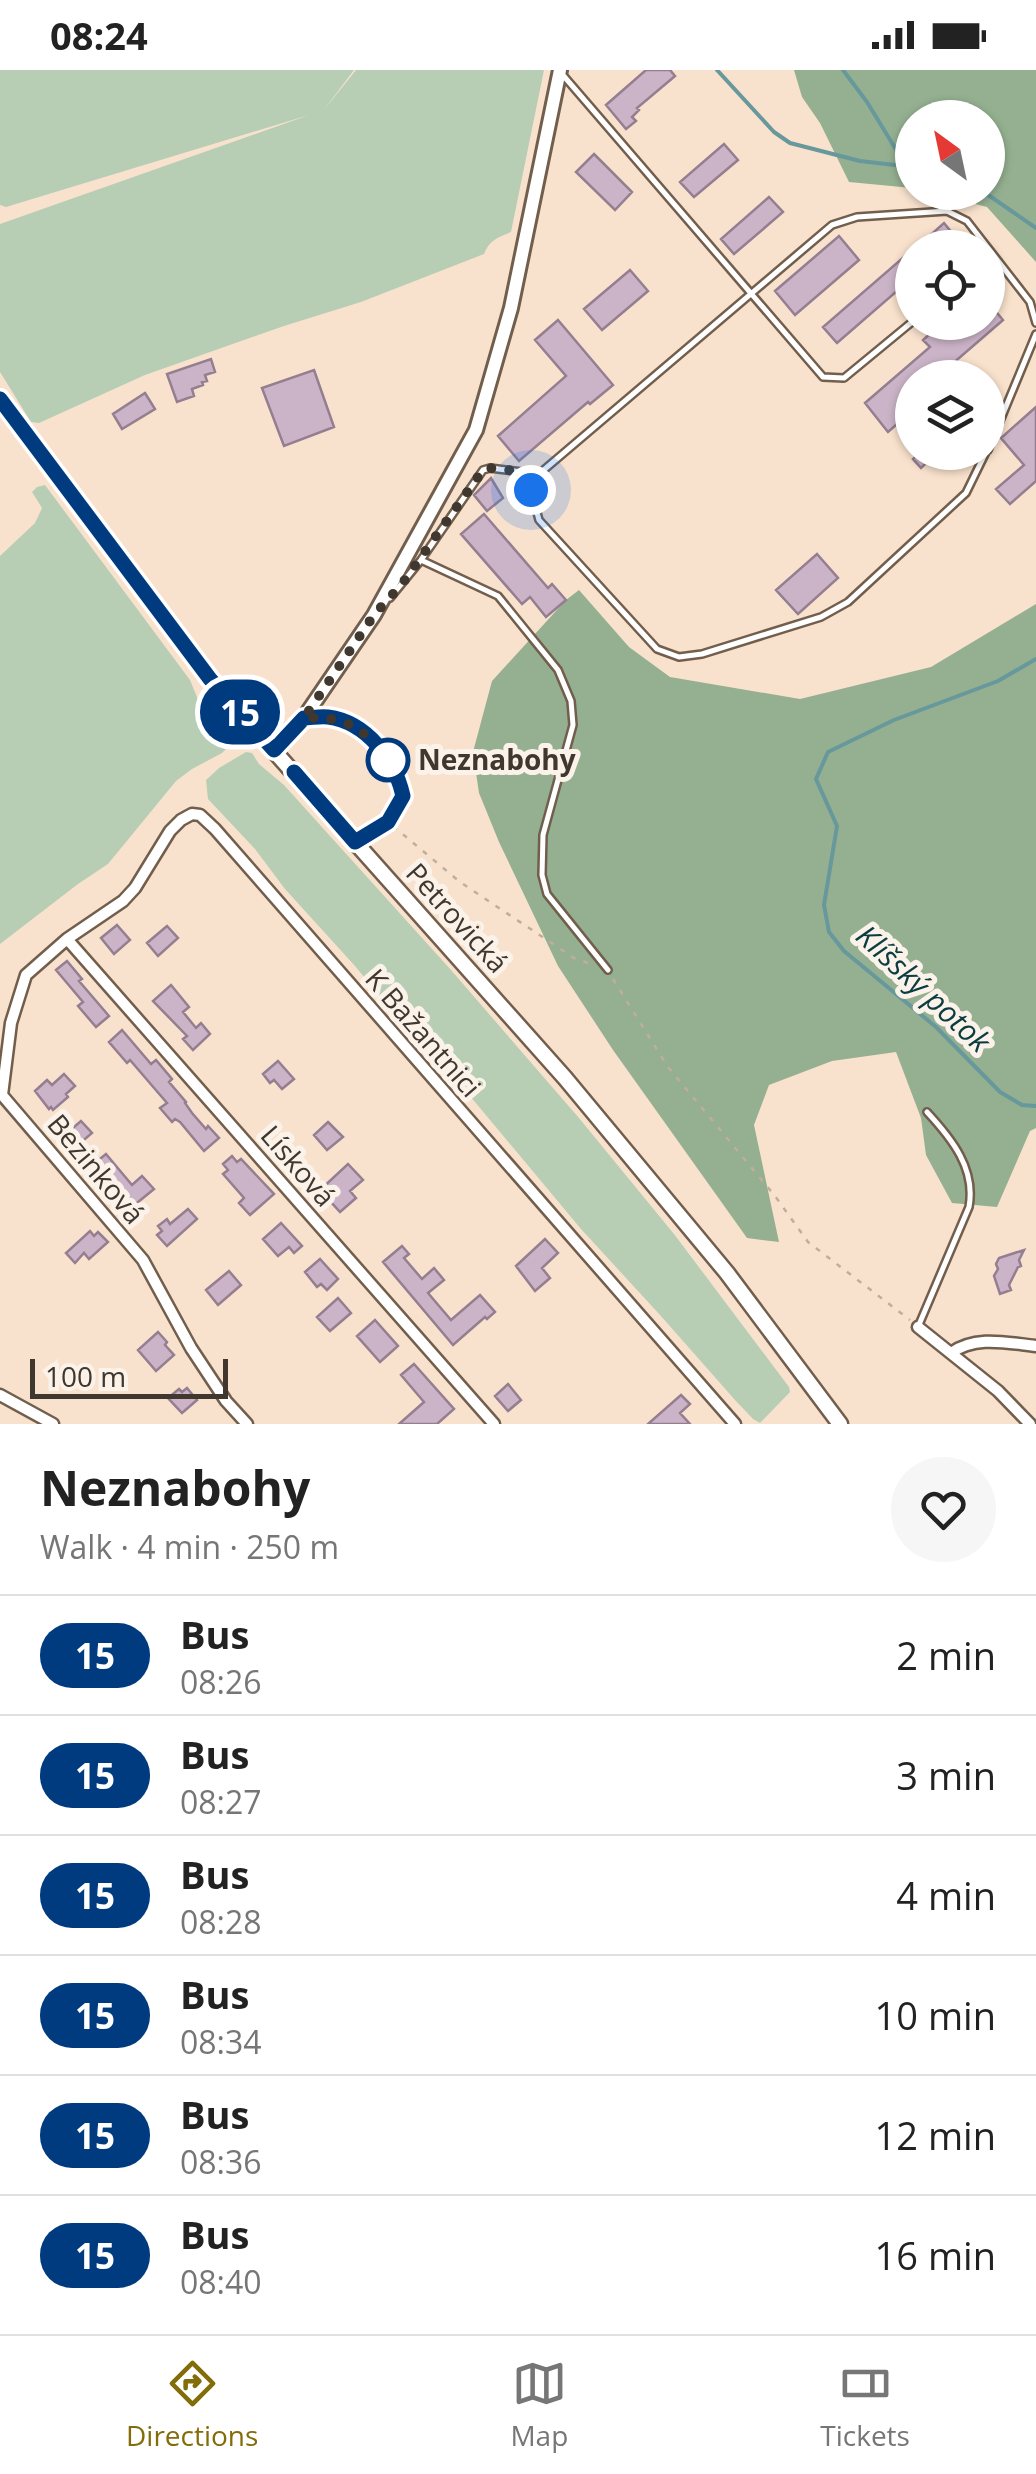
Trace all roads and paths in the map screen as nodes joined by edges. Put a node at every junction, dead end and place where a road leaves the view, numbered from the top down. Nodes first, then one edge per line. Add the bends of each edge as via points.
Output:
1 (560, 71) edge
2 (974, 230) edge
3 (1005, 270) edge
4 (752, 292) junction
5 (1036, 323) edge
6 (1036, 334) edge
7 (895, 336) edge
8 (0, 399) edge
9 (1005, 408) edge
10 (978, 470) edge
11 (540, 474) junction
12 (421, 560) junction
13 (374, 615) junction
14 (304, 718) junction
15 (274, 750) junction
16 (388, 822) junction
17 (355, 842) junction
18 (68, 938) junction
19 (608, 970) junction
20 (1, 1097) edge
21 (927, 1112) dead end
22 (918, 1326) junction
23 (1036, 1346) edge
24 (951, 1353) junction
25 (0, 1395) edge
26 (53, 1424) edge
27 (248, 1424) edge
28 (494, 1424) edge
29 (735, 1424) edge
30 (840, 1424) edge
31 (1030, 1424) edge

1 - 4 lane
1 - 13 street via 511,308 476,430
2 - 4 lane via 947,211 857,217 832,225
3 - 5 lane via 1030,302
4 - 7 lane via 823,377 844,378
4 - 11 lane
6 - 9 lane
8 - 15 main road, Petrovická via 210,679
10 - 11 lane via 966,494 848,602 680,657 657,650 539,520 531,490
11 - 12 lane via 483,470
12 - 13 lane
12 - 19 lane via 498,596 558,670 572,724 543,835 542,874 547,894
13 - 14 street
14 - 15 street
14 - 16 lane via 352,724 385,756 403,796
15 - 17 main road, Petrovická
16 - 17 lane
16 - 19 path via 460,882 574,958
17 - 30 main road, Petrovická via 646,1174
18 - 20 street, Bezinková via 26,975 11,1023
18 - 28 street, Lísková
18 - 29 street, K Bažantnici via 123,901 170,831 189,814 200,815
19 - 22 path via 668,1067 808,1242
20 - 27 street, Bezinková via 143,1260 191,1348
21 - 22 lane via 955,1144 971,1195
22 - 24 street
23 - 24 street via 979,1341
24 - 31 street
25 - 26 street

